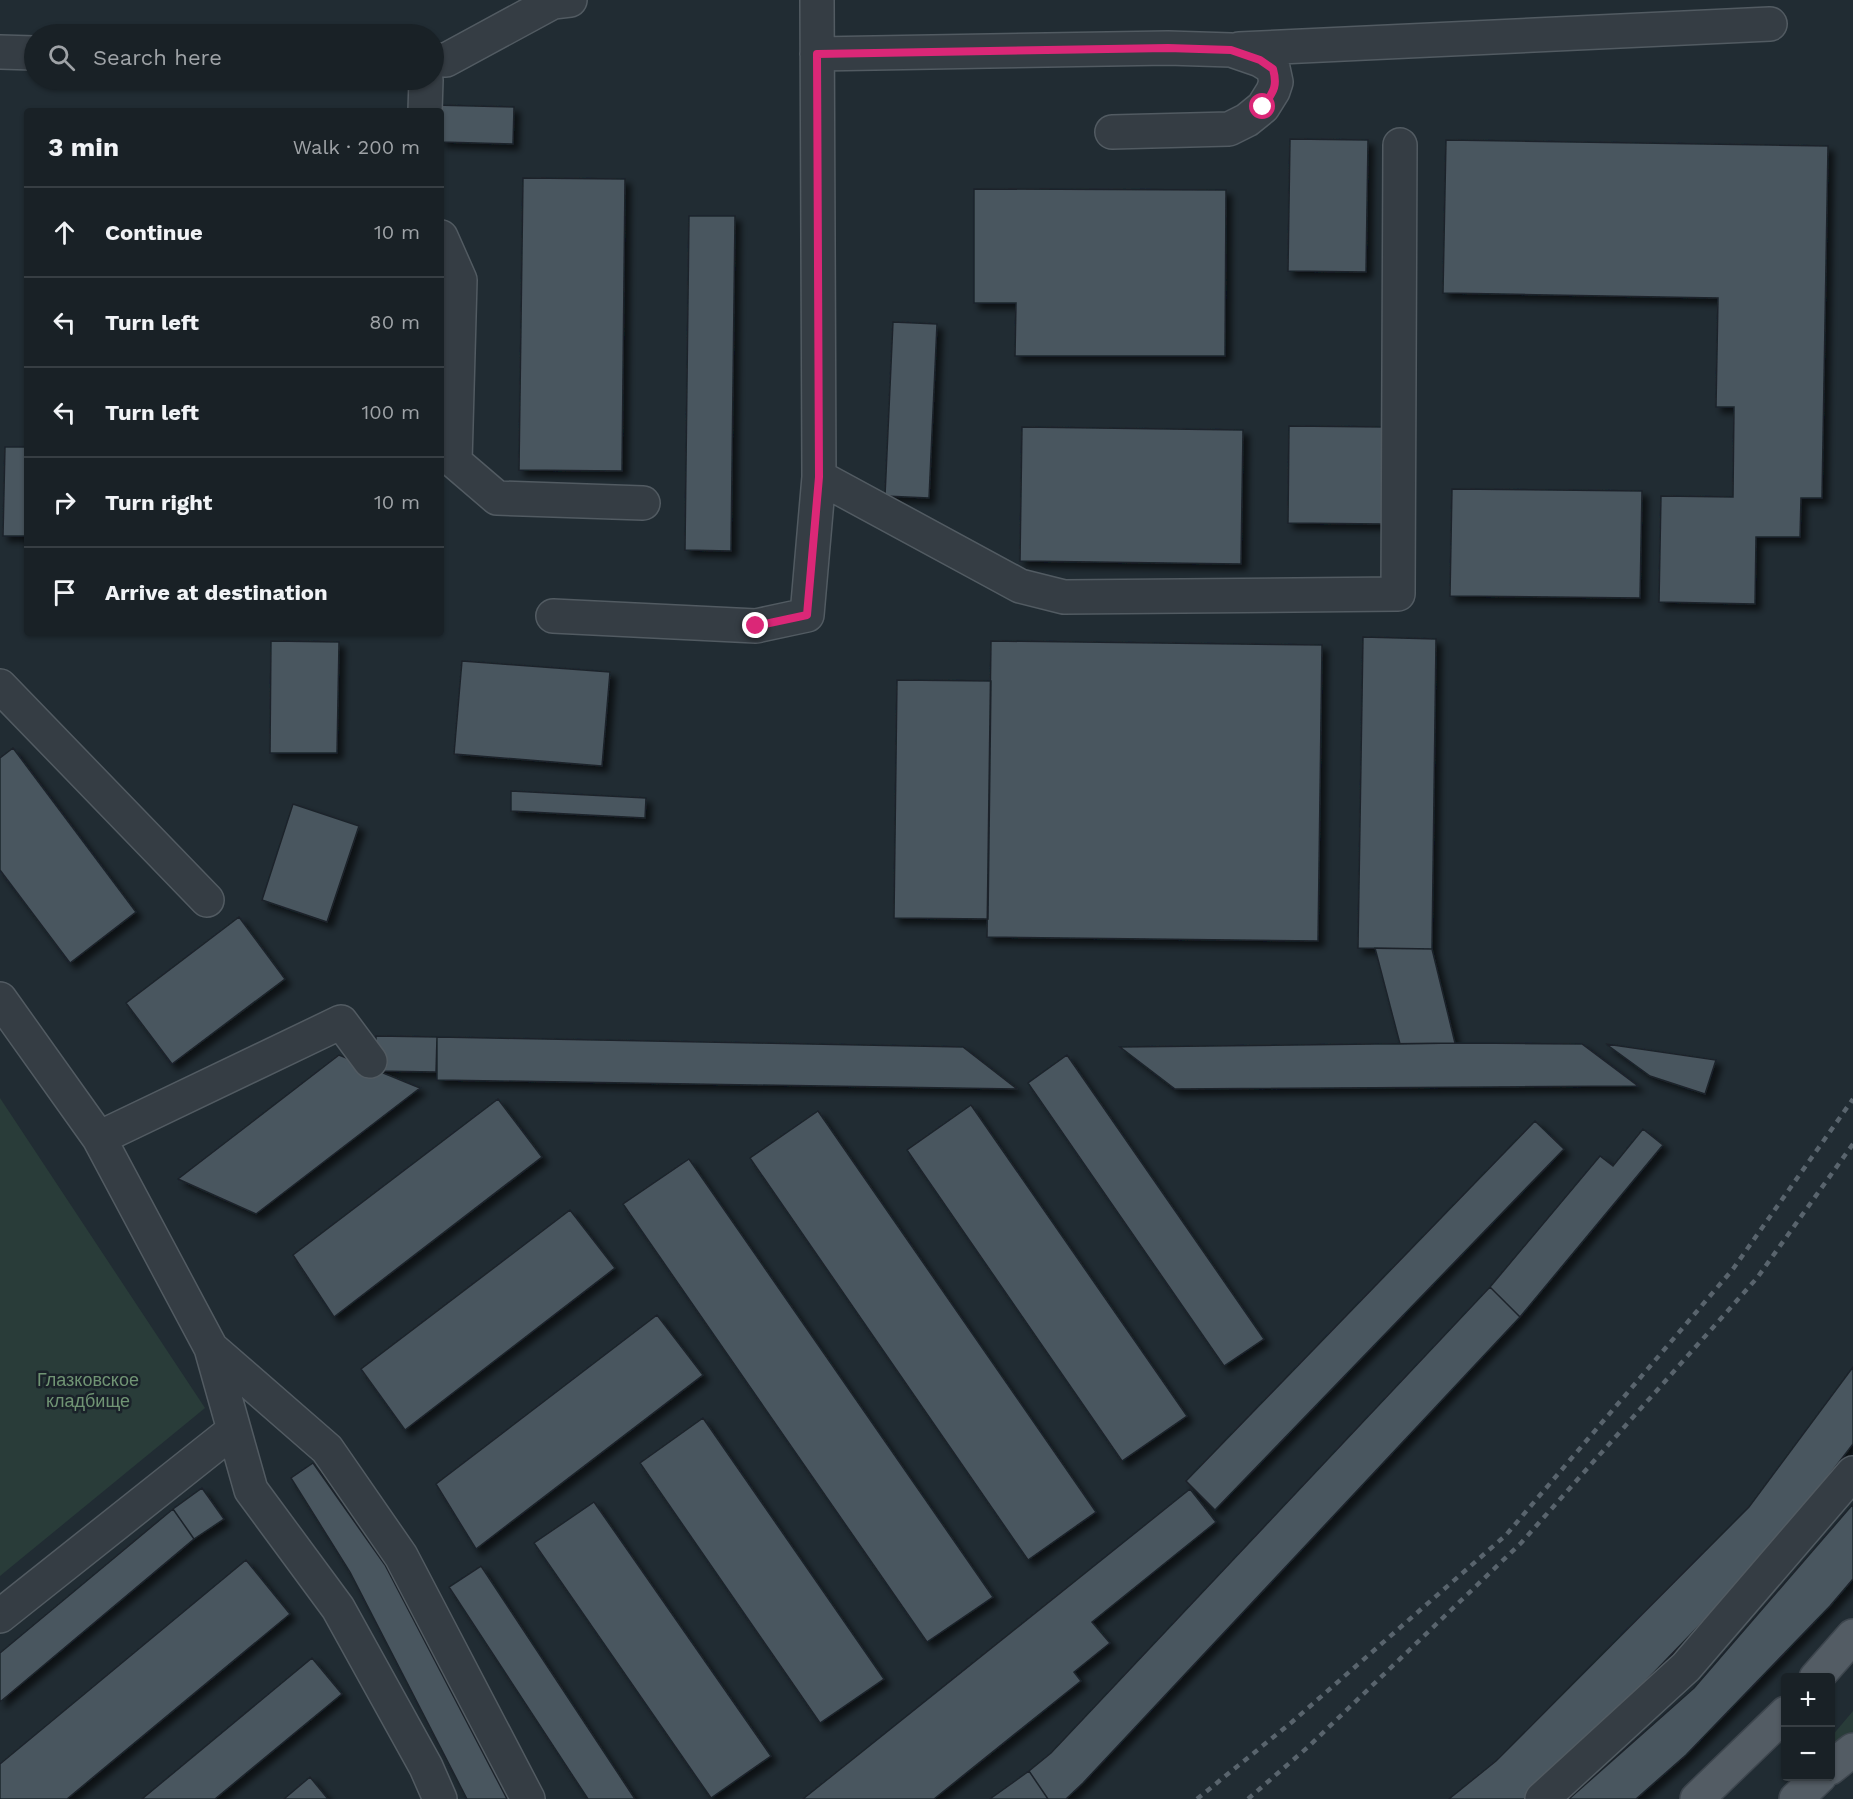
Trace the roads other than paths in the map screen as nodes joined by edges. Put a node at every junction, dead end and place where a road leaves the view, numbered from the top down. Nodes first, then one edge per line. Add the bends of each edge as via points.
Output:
1 (570, 0) edge
2 (817, 0) edge
3 (1770, 24) dead end
4 (1231, 50) junction
5 (0, 52) edge
6 (24, 53) edge
7 (817, 54) junction
8 (444, 60) edge
9 (426, 90) edge
10 (425, 108) edge
11 (1112, 132) dead end
12 (1400, 145) dead end
13 (444, 244) edge
14 (449, 417) edge
15 (819, 477) junction
16 (643, 503) dead end
17 (553, 616) dead end
18 (0, 686) edge
19 (207, 900) dead end
20 (0, 999) edge
21 (370, 1061) dead end
22 (99, 1138) junction
23 (211, 1348) junction
24 (234, 1430) junction
25 (1853, 1473) edge
26 (0, 1616) edge
27 (1853, 1636) edge
28 (1820, 1673) edge
29 (1781, 1717) edge
30 (1853, 1750) edge
31 (1835, 1764) edge
32 (1816, 1781) edge
33 (440, 1799) edge
34 (528, 1799) edge
35 (1542, 1799) edge
36 (1697, 1799) edge
37 (1796, 1799) edge

1 - 8 street via 552,2
2 - 7 street
3 - 4 street
4 - 7 street
4 - 11 street via 1273,69 1276,82 1263,107 1247,120 1229,129
5 - 6 street
7 - 15 street
9 - 10 street
12 - 15 street via 1398,594 1064,597 1020,586
13 - 14 street via 460,280
14 - 16 street via 456,462 497,498
15 - 17 street via 807,615 756,626
18 - 19 street
20 - 22 street
21 - 22 street via 341,1022
22 - 23 street
23 - 24 street
23 - 34 street via 327,1449 401,1556
24 - 26 street
24 - 33 street via 251,1490 338,1608
25 - 35 street via 1686,1666
27 - 28 main road
29 - 36 main road
30 - 31 main road
32 - 37 main road

